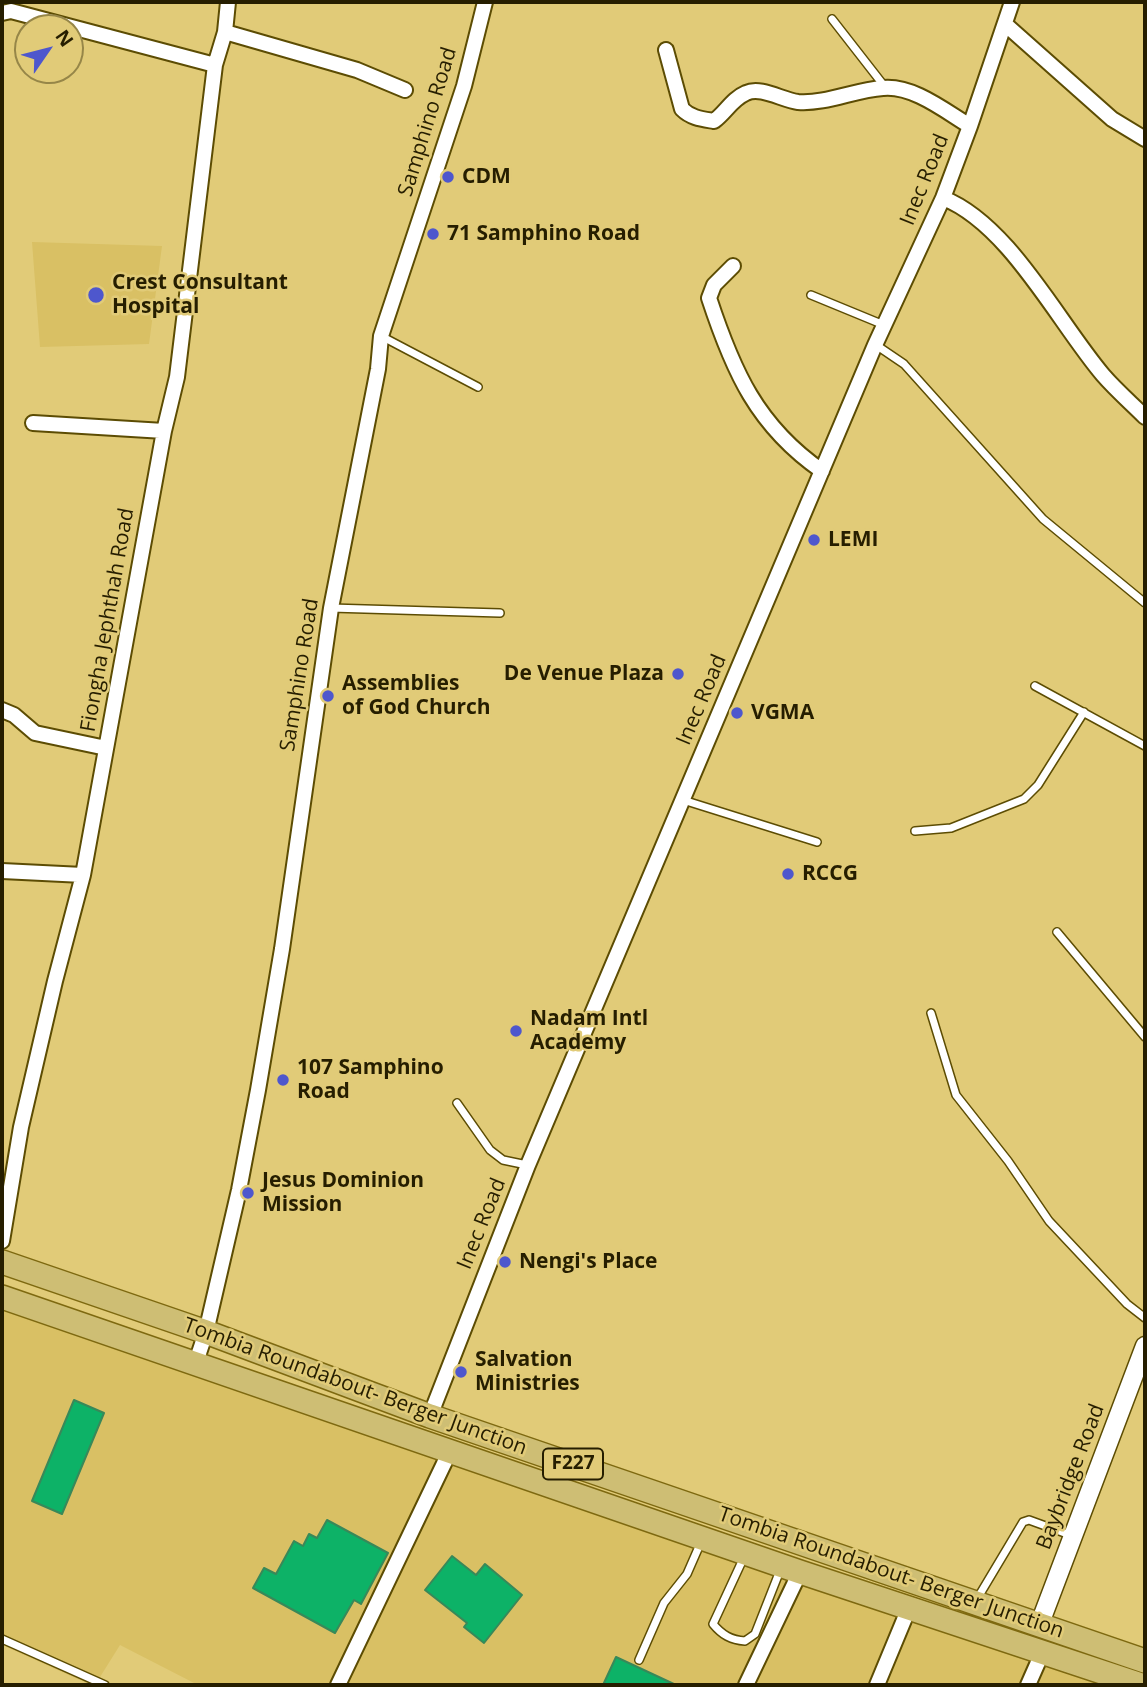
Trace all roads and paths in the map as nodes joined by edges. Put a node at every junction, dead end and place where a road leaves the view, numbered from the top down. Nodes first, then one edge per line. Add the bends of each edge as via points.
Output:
1 (228, 2) edge
2 (485, 2) edge
3 (1008, 3) edge
4 (2, 13) edge
5 (832, 19) dead end
6 (1005, 24) junction
7 (225, 32) junction
8 (666, 50) dead end
9 (215, 65) junction
10 (886, 87) junction
11 (405, 90) dead end
12 (970, 126) junction
13 (1145, 139) edge
14 (943, 198) junction
15 (733, 266) dead end
16 (811, 295) dead end
17 (884, 325) junction
18 (381, 336) junction
19 (875, 345) junction
20 (478, 387) dead end
21 (1145, 417) edge
22 (33, 423) dead end
23 (164, 431) junction
24 (822, 471) junction
25 (1145, 603) edge
26 (331, 608) junction
27 (500, 613) dead end
28 (1035, 686) dead end
29 (2, 710) edge
30 (1084, 712) junction
31 (1145, 746) edge
32 (106, 748) junction
33 (682, 799) junction
34 (915, 831) dead end
35 (817, 842) dead end
36 (2, 871) edge
37 (83, 875) junction
38 (1058, 932) dead end
39 (931, 1013) dead end
40 (1145, 1037) edge
41 (457, 1103) dead end
42 (528, 1165) junction
43 (2, 1241) edge
44 (2, 1262) edge
45 (2, 1297) edge
46 (1145, 1318) edge
47 (206, 1332) junction
48 (1145, 1346) edge
49 (195, 1365) junction
50 (430, 1416) junction
51 (450, 1451) junction
52 (1073, 1536) junction
53 (703, 1538) junction
54 (745, 1553) junction
55 (791, 1569) junction
56 (975, 1601) junction
57 (909, 1608) junction
58 (1040, 1623) junction
59 (2, 1639) edge
60 (1043, 1651) junction
61 (639, 1660) dead end
62 (1145, 1661) edge
63 (1111, 1680) edge
64 (105, 1685) edge
65 (338, 1685) edge
66 (746, 1685) edge
67 (877, 1685) edge
68 (1028, 1685) edge
69 (1141, 1685) edge

1 - 7 street, Fiongha Jephthah Road
2 - 18 street, Samphino Road via 464,86
3 - 6 street, Inec Road
4 - 9 street via 11,11
5 - 10 lane
6 - 12 street, Inec Road
6 - 13 street via 1112,119
7 - 9 street, Fiongha Jephthah Road
7 - 11 street via 357,70
8 - 10 street via 682,109 689,116 714,121 747,92 798,102
9 - 23 street, Fiongha Jephthah Road via 177,377
10 - 12 street via 915,94
12 - 14 street, Inec Road
14 - 17 street, Inec Road
14 - 21 street via 975,217 1008,248 1104,376
15 - 24 street via 714,285 709,298 746,391 772,428
16 - 17 lane
17 - 19 street, Inec Road
18 - 20 lane
18 - 26 street, Samphino Road
19 - 24 street, Inec Road
19 - 25 lane via 904,365 1043,519
22 - 23 street
23 - 32 street, Fiongha Jephthah Road
24 - 33 street, Inec Road
26 - 27 lane
26 - 47 street, Samphino Road via 258,1090
28 - 30 lane
29 - 32 street via 35,733
30 - 31 lane
30 - 34 lane via 1038,785 1024,799 951,828
32 - 37 street, Fiongha Jephthah Road
33 - 35 lane
33 - 42 street, Inec Road
36 - 37 street
37 - 43 street, Fiongha Jephthah Road via 21,1127
38 - 40 lane
39 - 46 lane via 956,1095 1049,1221
41 - 42 lane via 490,1150 503,1160
42 - 50 street, Inec Road
44 - 47 main road, Tombia Roundabout- Berger Junction / F227
45 - 49 main road, Tombia Roundabout- Berger Junction / F227
47 - 49 street, Samphino Road
47 - 50 main road, Tombia Roundabout- Berger Junction / F227
48 - 52 street, Baybridge Road
49 - 51 main road, Tombia Roundabout- Berger Junction / F227
50 - 56 main road, Tombia Roundabout- Berger Junction / F227
51 - 53 main road, Tombia Roundabout- Berger Junction / F227
51 - 65 street
52 - 56 lane via 1029,1520 1023,1522
52 - 58 street, Baybridge Road
53 - 54 main road, Tombia Roundabout- Berger Junction / F227
53 - 61 lane via 687,1574 664,1603
54 - 55 main road, Tombia Roundabout- Berger Junction / F227
54 - 55 lane via 713,1625 734,1640 745,1641 755,1634
55 - 57 main road, Tombia Roundabout- Berger Junction / F227
55 - 66 street
56 - 58 main road, Tombia Roundabout- Berger Junction / F227
57 - 60 main road, Tombia Roundabout- Berger Junction / F227
57 - 67 street
58 - 62 main road, Tombia Roundabout- Berger Junction / F227
59 - 64 lane
60 - 63 main road, Tombia Roundabout- Berger Junction / F227
60 - 68 street
63 - 69 main road, Tombia Roundabout- Berger Junction / F227

